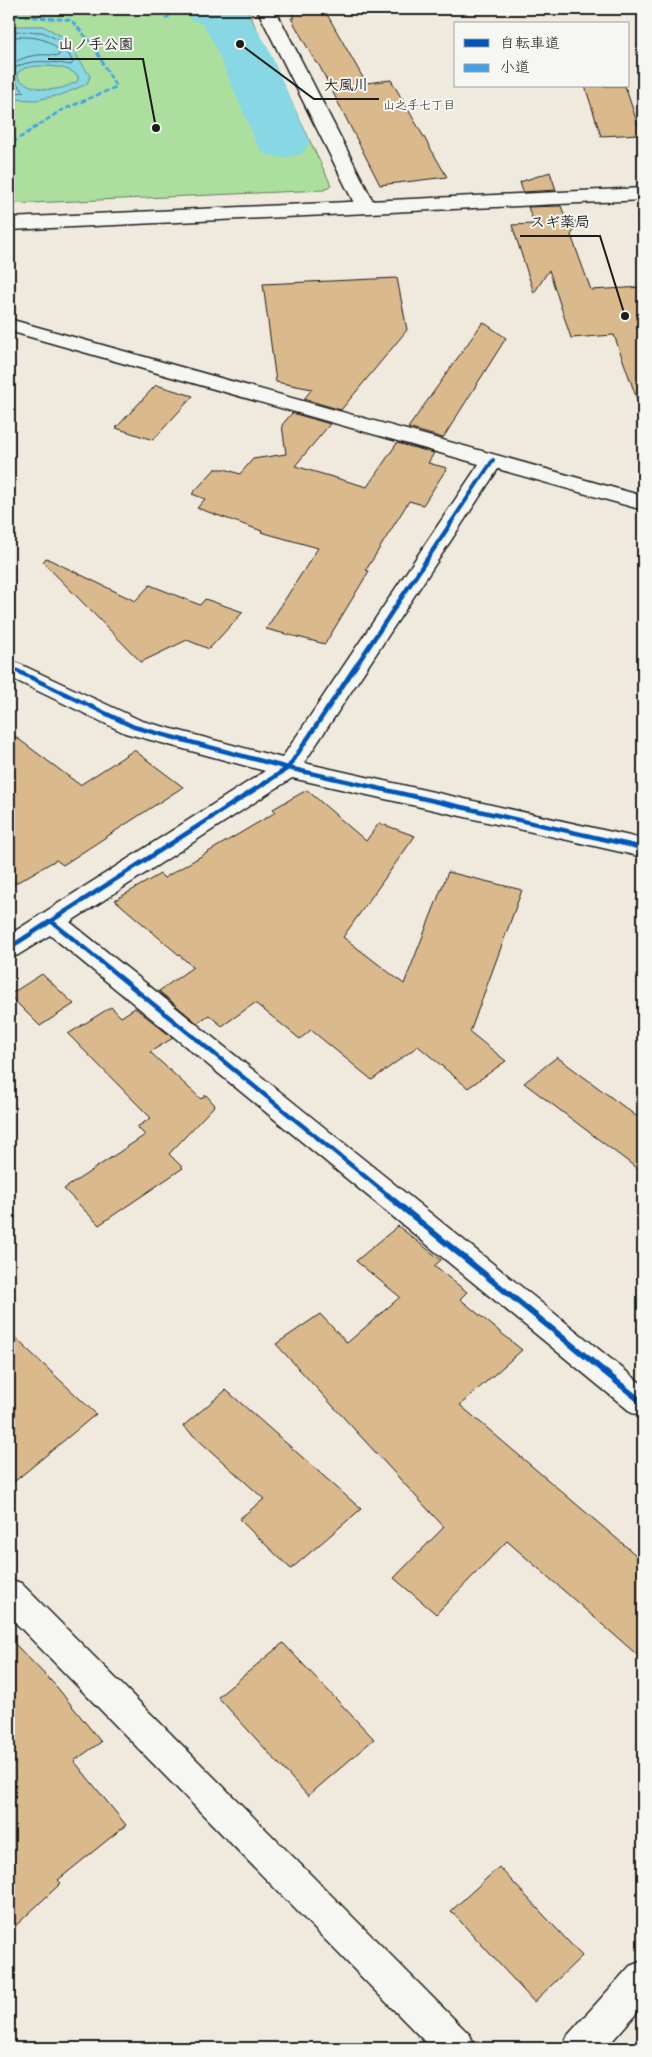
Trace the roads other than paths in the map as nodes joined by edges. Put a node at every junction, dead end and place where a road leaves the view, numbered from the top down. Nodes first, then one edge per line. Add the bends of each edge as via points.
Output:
1 (266, 9) edge
2 (643, 194) edge
3 (366, 207) junction
4 (9, 224) edge
5 (9, 325) edge
6 (493, 460) junction
7 (643, 503) edge
8 (9, 667) edge
9 (288, 768) junction
10 (643, 848) edge
11 (51, 921) junction
12 (9, 948) edge
13 (643, 1402) edge
14 (9, 1594) edge
15 (643, 1979) edge
16 (457, 2048) edge
17 (581, 2048) edge

1 - 3 street
2 - 3 street
3 - 4 street
5 - 6 street
6 - 7 street
6 - 9 street
8 - 9 street via 134,727
9 - 10 street
9 - 11 street
11 - 12 street
11 - 13 street
14 - 16 street
15 - 17 street

